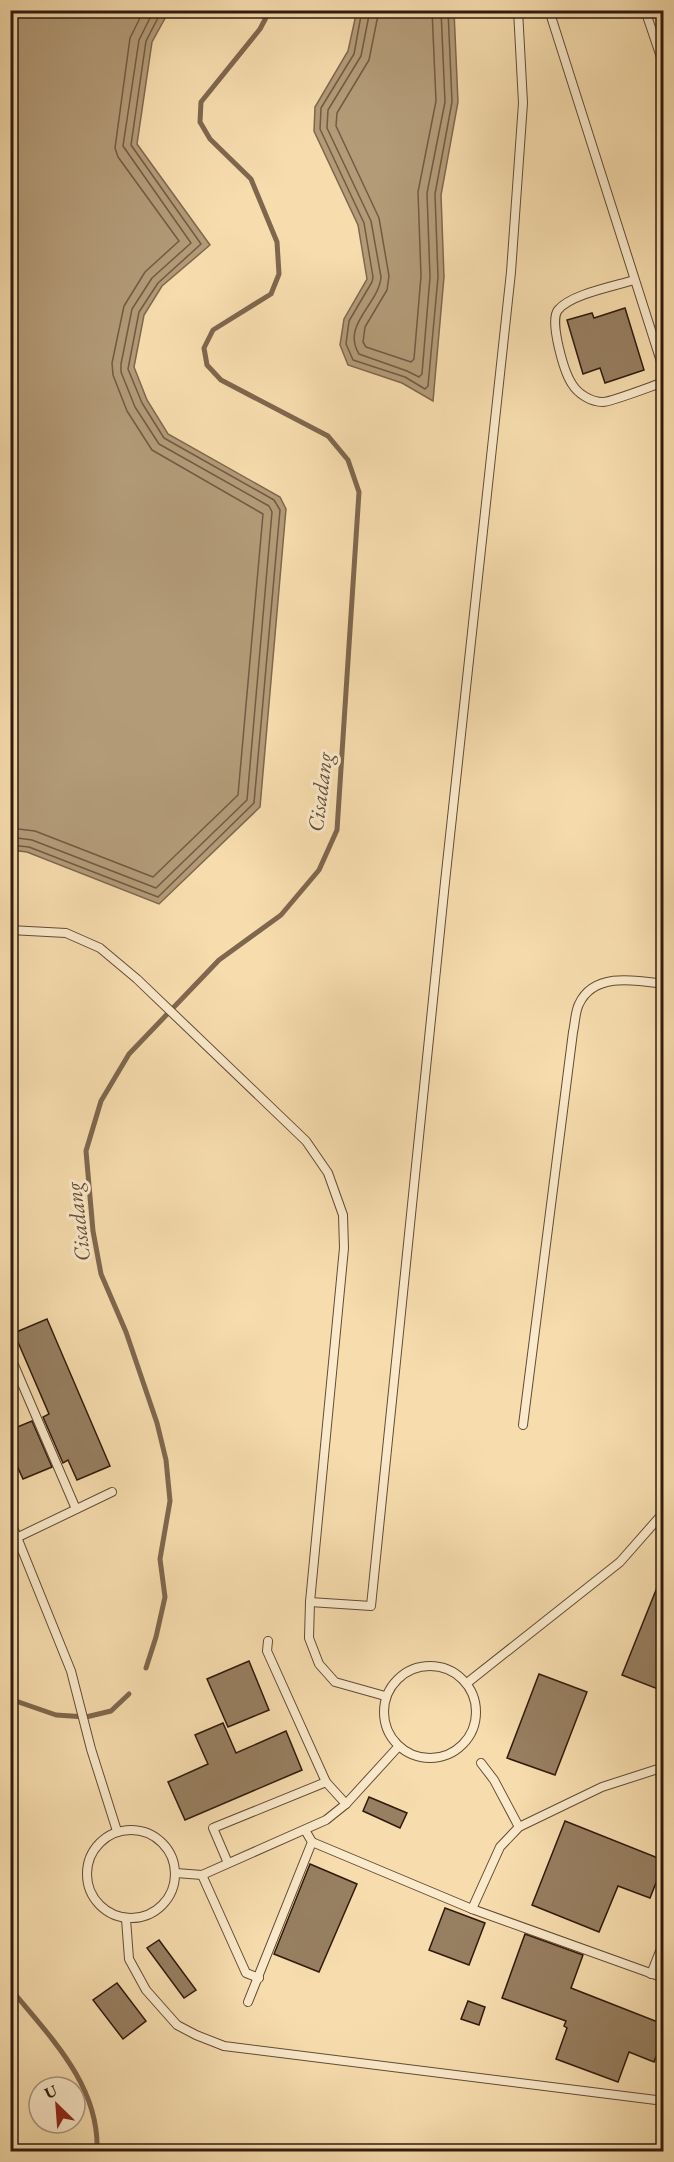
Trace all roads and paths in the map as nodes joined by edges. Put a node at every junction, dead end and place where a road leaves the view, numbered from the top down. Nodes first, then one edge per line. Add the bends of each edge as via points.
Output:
1 (518, 10) edge
2 (549, 10) edge
3 (645, 10) edge
4 (663, 66) edge
5 (634, 280) junction
6 (663, 371) edge
7 (663, 382) edge
8 (10, 930) edge
9 (663, 984) edge
10 (11, 1358) edge
11 (523, 1425) dead end
12 (112, 1492) dead end
13 (76, 1509) junction
14 (663, 1512) edge
15 (10, 1520) edge
16 (14, 1539) edge
17 (310, 1602) junction
18 (268, 1641) dead end
19 (467, 1683) junction
20 (385, 1696) junction
21 (398, 1747) junction
22 (481, 1763) dead end
23 (663, 1767) edge
24 (326, 1782) junction
25 (346, 1804) junction
26 (519, 1827) junction
27 (305, 1830) junction
28 (117, 1831) junction
29 (312, 1842) junction
30 (228, 1863) junction
31 (176, 1873) junction
32 (202, 1875) junction
33 (472, 1909) junction
34 (126, 1919) junction
35 (663, 1941) edge
36 (651, 1974) junction
37 (259, 1978) junction
38 (663, 1978) edge
39 (248, 2002) dead end
40 (663, 2101) edge

1 - 17 lane via 523,103 511,272 371,1606
2 - 5 lane
3 - 4 lane
5 - 6 lane
5 - 7 lane via 568,301 557,311 554,323 563,363 572,385 585,397 603,402
8 - 17 lane via 66,933 100,948 193,1031 306,1141 328,1173 343,1215 344,1248
9 - 11 lane via 625,979 595,985 579,1004
10 - 13 lane
12 - 13 lane
13 - 16 lane
14 - 19 lane via 620,1562
15 - 16 lane
16 - 28 lane via 71,1671
17 - 20 lane via 309,1638 319,1664 335,1682
18 - 24 lane via 267,1651
19 - 20 lane via 446,1667 420,1665 399,1676
19 - 21 lane via 477,1704 474,1727 462,1746 441,1757 418,1757
20 - 21 lane via 384,1724
21 - 25 lane
22 - 26 lane
23 - 26 lane via 602,1786
24 - 25 lane
24 - 30 lane via 213,1828
25 - 27 lane
26 - 33 lane via 500,1847
27 - 29 lane
27 - 30 lane
28 - 31 lane via 138,1830 157,1837 171,1853
28 - 34 lane via 93,1852 87,1867 89,1891 104,1910
29 - 33 lane
29 - 37 lane
30 - 32 lane
31 - 32 lane
31 - 34 lane via 169,1898 151,1914
32 - 37 lane via 246,1973
33 - 36 lane
34 - 40 lane via 129,1959 146,1990 177,2025 224,2046
35 - 36 lane
36 - 38 lane
37 - 39 lane

